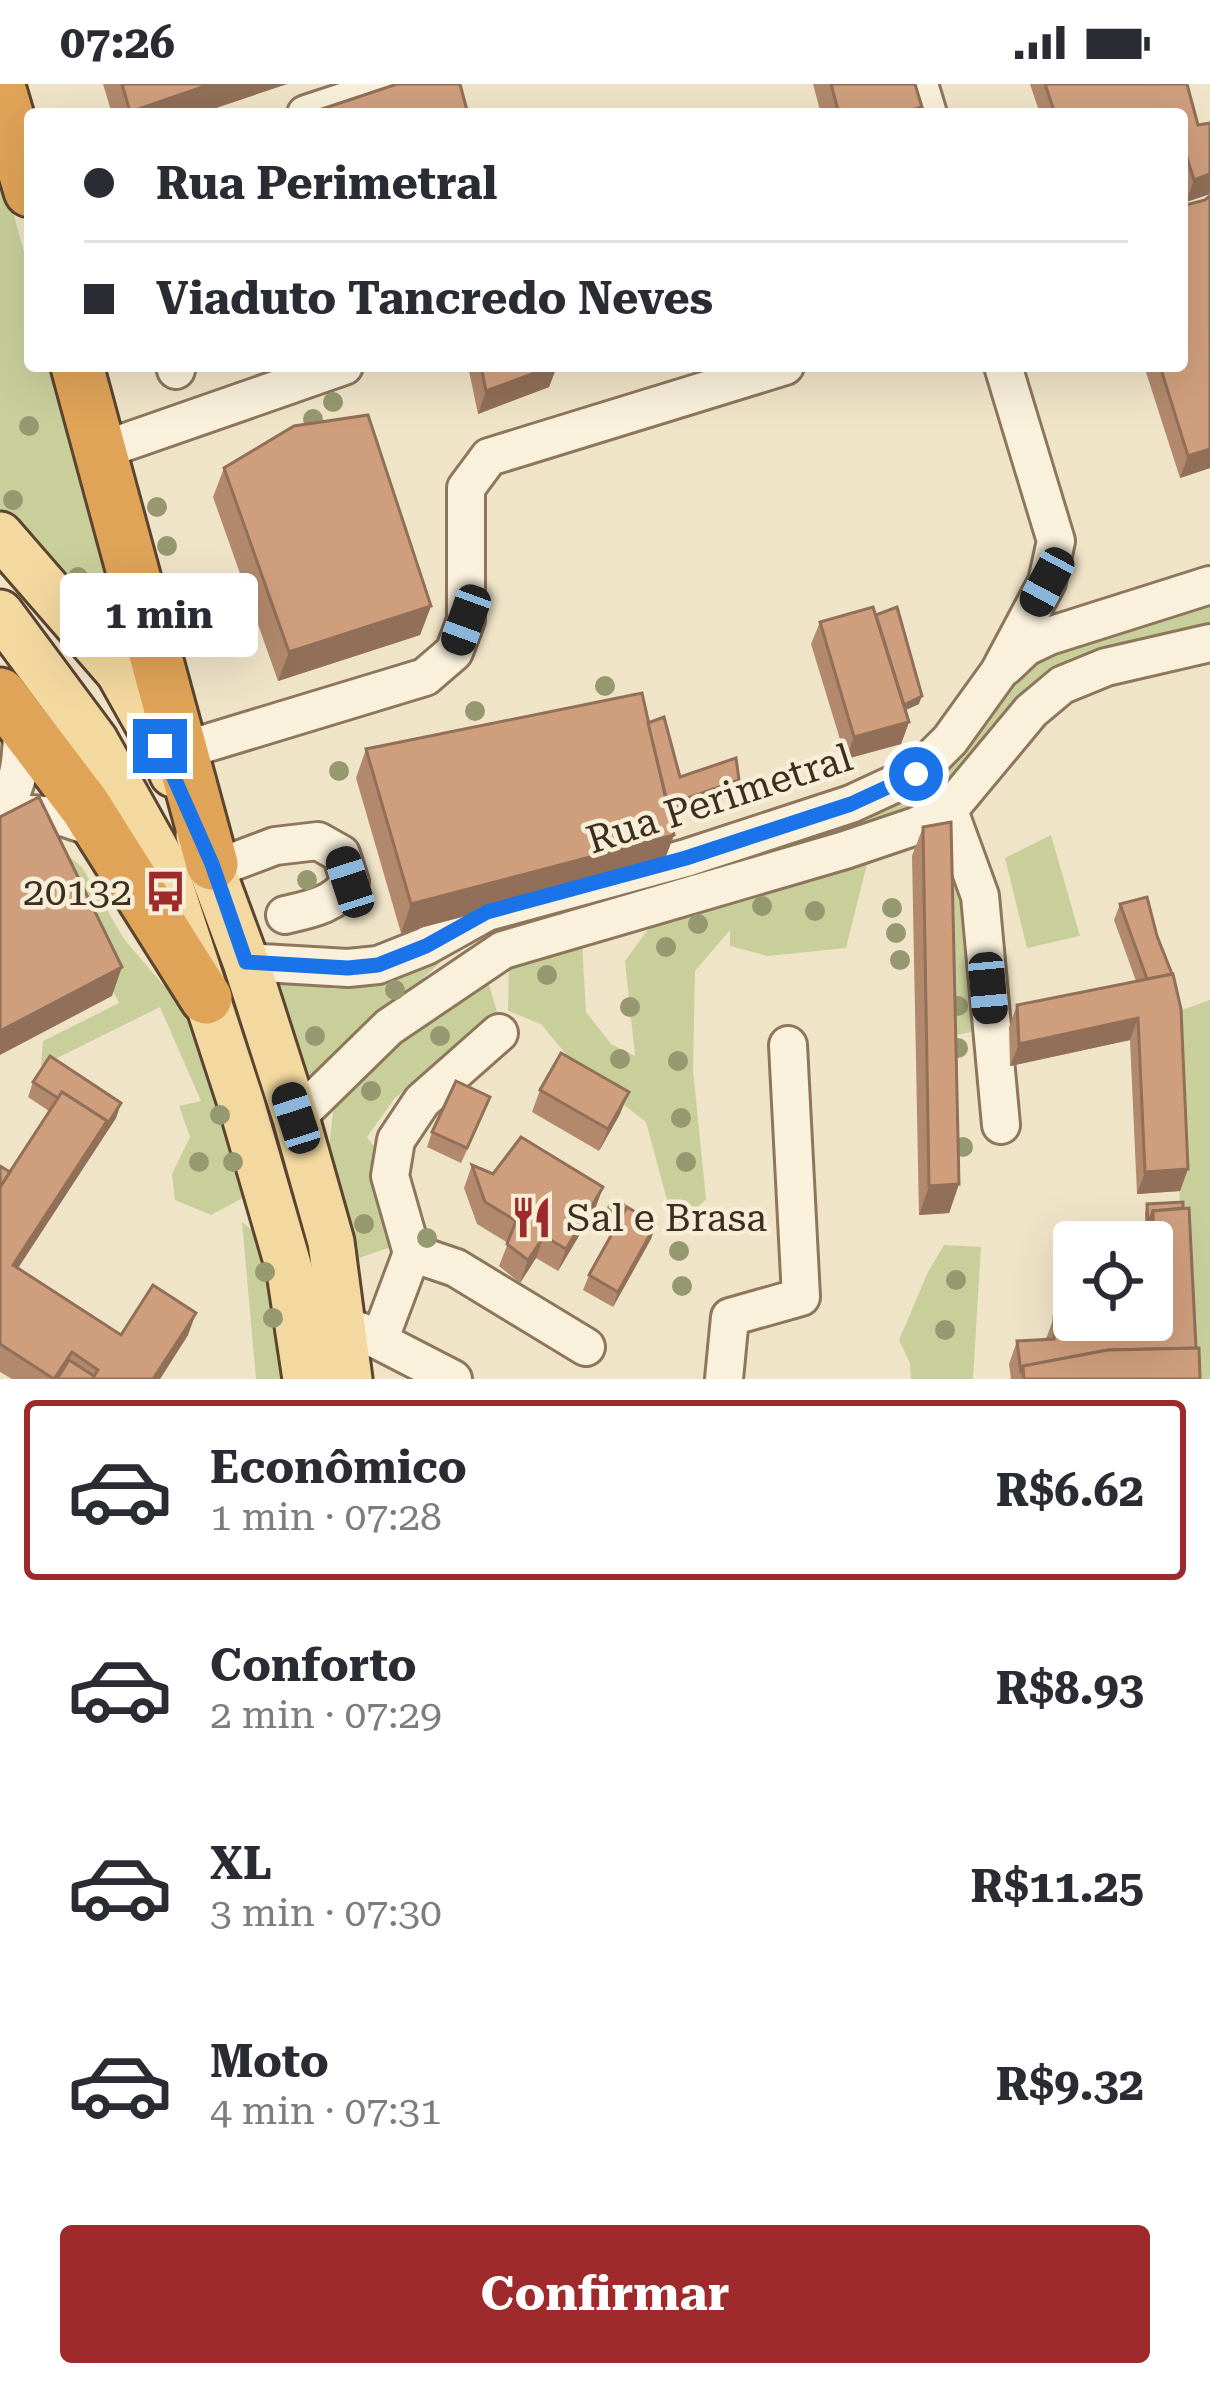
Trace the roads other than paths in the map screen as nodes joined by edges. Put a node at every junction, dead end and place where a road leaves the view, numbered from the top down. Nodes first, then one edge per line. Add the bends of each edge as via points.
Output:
1 (398, 84) edge
2 (0, 90) edge
3 (324, 108) edge
4 (24, 171) edge
5 (79, 372) edge
6 (327, 372) edge
7 (765, 372) edge
8 (1006, 372) edge
9 (100, 451) junction
10 (0, 535) edge
11 (1210, 585) edge
12 (0, 613) edge
13 (1210, 643) edge
14 (998, 672) junction
15 (11, 708) edge
16 (1031, 711) junction
17 (181, 751) junction
18 (897, 784) junction
19 (1, 811) edge
20 (941, 824) junction
21 (101, 830) junction
22 (213, 866) junction
23 (285, 915) dead end
24 (246, 962) junction
25 (206, 998) junction
26 (499, 1033) dead end
27 (788, 1045) dead end
28 (296, 1118) junction
29 (1001, 1125) dead end
30 (412, 1253) junction
31 (360, 1331) junction
32 (586, 1347) dead end
33 (306, 1379) edge
34 (350, 1379) edge
35 (452, 1379) edge
36 (724, 1379) edge

1 - 3 street
2 - 4 highway
5 - 9 highway
6 - 9 street
7 - 17 street via 489,457 466,488 466,620 454,652 425,676
8 - 14 street, Rua Perimetral via 1056,541 1047,582
9 - 17 highway
10 - 22 main road via 119,672
11 - 14 street via 1049,636
12 - 25 main road via 95,741 162,861
13 - 16 street, Rua Perimetral via 1106,667 1062,685
14 - 16 street
14 - 18 street, Rua Perimetral via 934,759
15 - 19 street via 21,763
15 - 21 highway
16 - 20 street, Rua Perimetral
17 - 22 highway
18 - 20 street
18 - 24 street, Rua Perimetral via 686,858 487,912 378,965
19 - 21 street
20 - 28 street, Rua Perimetral via 503,950 389,1027
20 - 29 street via 980,896
21 - 25 highway
22 - 23 street via 318,841 341,854 350,882 342,893
22 - 24 main road
24 - 28 main road
25 - 33 main road via 290,1272
26 - 30 street via 422,1101 396,1140 390,1176
27 - 36 street via 801,1297 730,1317
28 - 31 main road
30 - 31 street
30 - 32 street via 456,1268
31 - 34 main road
31 - 35 street

